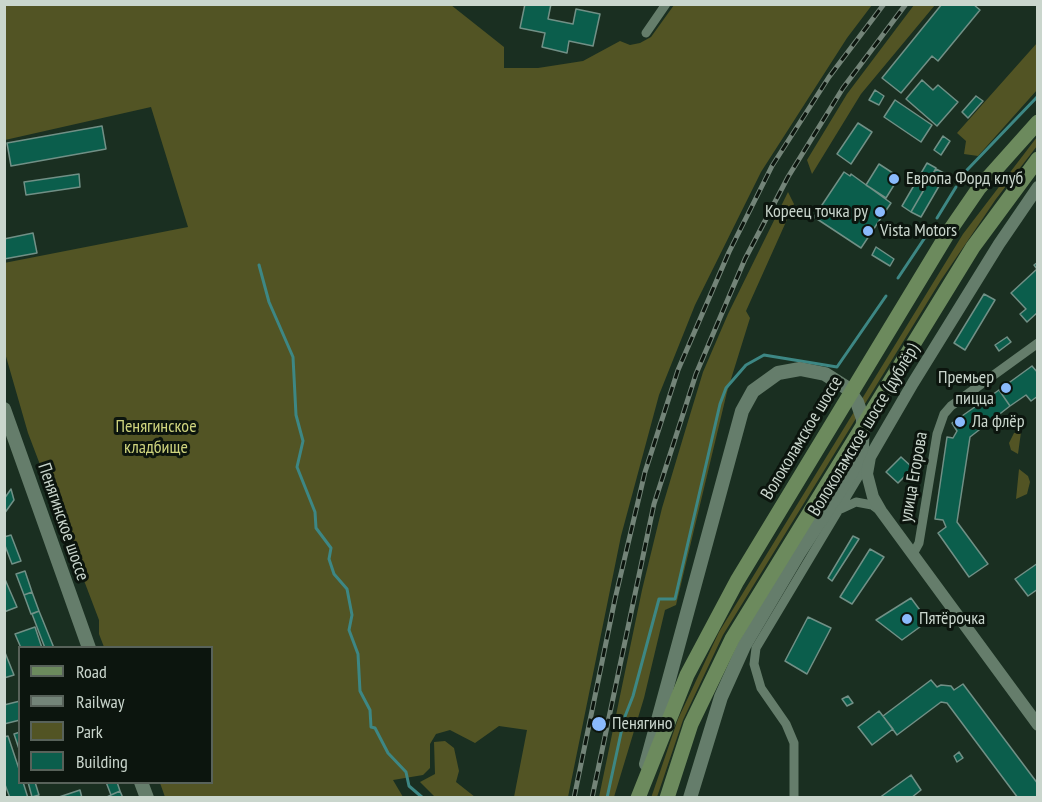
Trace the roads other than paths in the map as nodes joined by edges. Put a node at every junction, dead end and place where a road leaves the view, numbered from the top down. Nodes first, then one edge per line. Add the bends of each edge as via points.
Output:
1 (666, 4) edge
2 (646, 33) dead end
3 (1038, 122) edge
4 (1038, 159) edge
5 (1038, 187) edge
6 (1038, 343) edge
7 (4, 409) edge
8 (895, 415) junction
9 (870, 457) junction
10 (830, 478) junction
11 (837, 512) junction
12 (881, 512) junction
13 (913, 554) junction
14 (88, 646) edge
15 (1038, 725) edge
16 (141, 784) edge
17 (640, 792) edge
18 (147, 798) edge
19 (667, 798) edge
20 (690, 798) edge
21 (794, 798) edge

1 - 2 street
3 - 17 main road, Волоколамское шоссе via 979,188 948,233 737,581 687,675
4 - 10 main road via 973,247
5 - 8 street, Волоколамское шоссе (дублёр) via 982,270
6 - 13 street, улица Егорова via 944,414 937,434 919,543
7 - 14 main road, Пенягинское шоссе
8 - 9 street, Волоколамское шоссе (дублёр)
8 - 10 street
9 - 11 street, Волоколамское шоссе (дублёр)
9 - 12 street via 868,484
10 - 19 main road via 772,570 707,687
11 - 12 street via 856,502 872,505
11 - 21 street, Волоколамское шоссе (дублёр) via 756,648 756,675 794,743
12 - 13 street
13 - 15 street
16 - 18 main road
17 - 20 main road via 742,411 753,391 778,373 817,371 833,377 857,402 864,437 858,460 758,620 721,697

